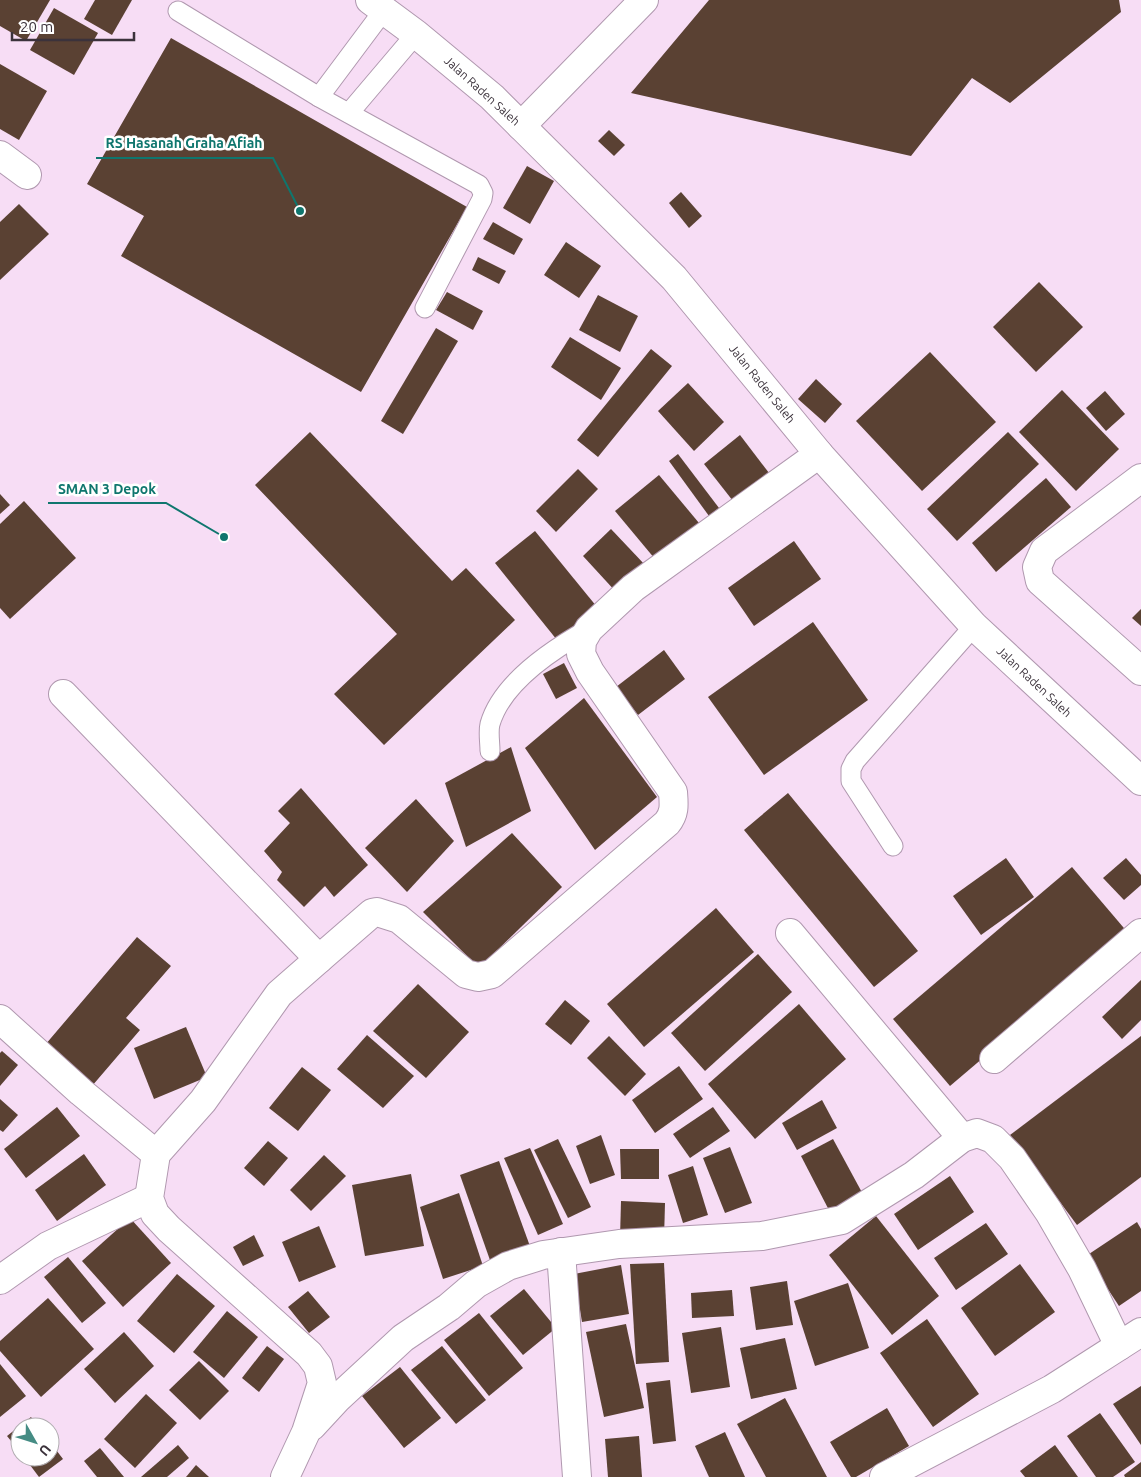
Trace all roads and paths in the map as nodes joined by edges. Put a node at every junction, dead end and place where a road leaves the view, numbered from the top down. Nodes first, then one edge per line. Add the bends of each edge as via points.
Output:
1 (644, 0) edge
2 (377, 5) edge
3 (178, 11) dead end
4 (416, 34) junction
5 (320, 96) junction
6 (349, 113) junction
7 (521, 126) junction
8 (0, 155) edge
9 (28, 175) dead end
10 (425, 308) dead end
11 (819, 454) junction
12 (1141, 478) edge
13 (974, 626) junction
14 (588, 629) junction
15 (1141, 670) edge
16 (63, 694) dead end
17 (490, 751) dead end
18 (1141, 781) edge
19 (893, 846) dead end
20 (790, 933) dead end
21 (1141, 933) edge
22 (320, 959) junction
23 (0, 1019) edge
24 (994, 1059) dead end
25 (962, 1138) junction
26 (156, 1154) junction
27 (149, 1198) junction
28 (561, 1252) junction
29 (0, 1280) edge
30 (1130, 1339) edge
31 (306, 1432) junction
32 (285, 1477) edge
33 (577, 1477) edge
34 (884, 1477) edge

1 - 7 street
2 - 4 street, Jalan Raden Saleh
2 - 5 lane
3 - 5 lane
4 - 6 lane
4 - 7 street, Jalan Raden Saleh via 492,97
5 - 6 lane
6 - 10 lane via 476,182 482,190 482,199
7 - 11 street, Jalan Raden Saleh via 674,278
8 - 9 street
11 - 13 street, Jalan Raden Saleh
11 - 14 street via 633,588
12 - 15 street via 1044,551 1036,567 1040,582
13 - 18 street, Jalan Raden Saleh
13 - 19 lane via 851,769 851,781
14 - 17 lane via 562,643 521,676 500,703 490,725
14 - 22 street via 582,641 582,654 590,672 673,792 674,808 667,823 492,974 478,977 466,974 400,919 378,912
16 - 22 street
20 - 25 street
21 - 24 street
22 - 26 street via 279,994 203,1101
23 - 26 street
25 - 28 street via 914,1175 842,1220 762,1236 619,1244
25 - 30 street via 977,1133 985,1136 1012,1158
26 - 27 street
27 - 29 street via 48,1246
27 - 31 street via 155,1214 170,1229 309,1354 318,1366 322,1383
28 - 31 street via 508,1266 476,1284 403,1338
28 - 33 street
30 - 34 street via 1052,1389
31 - 32 street

